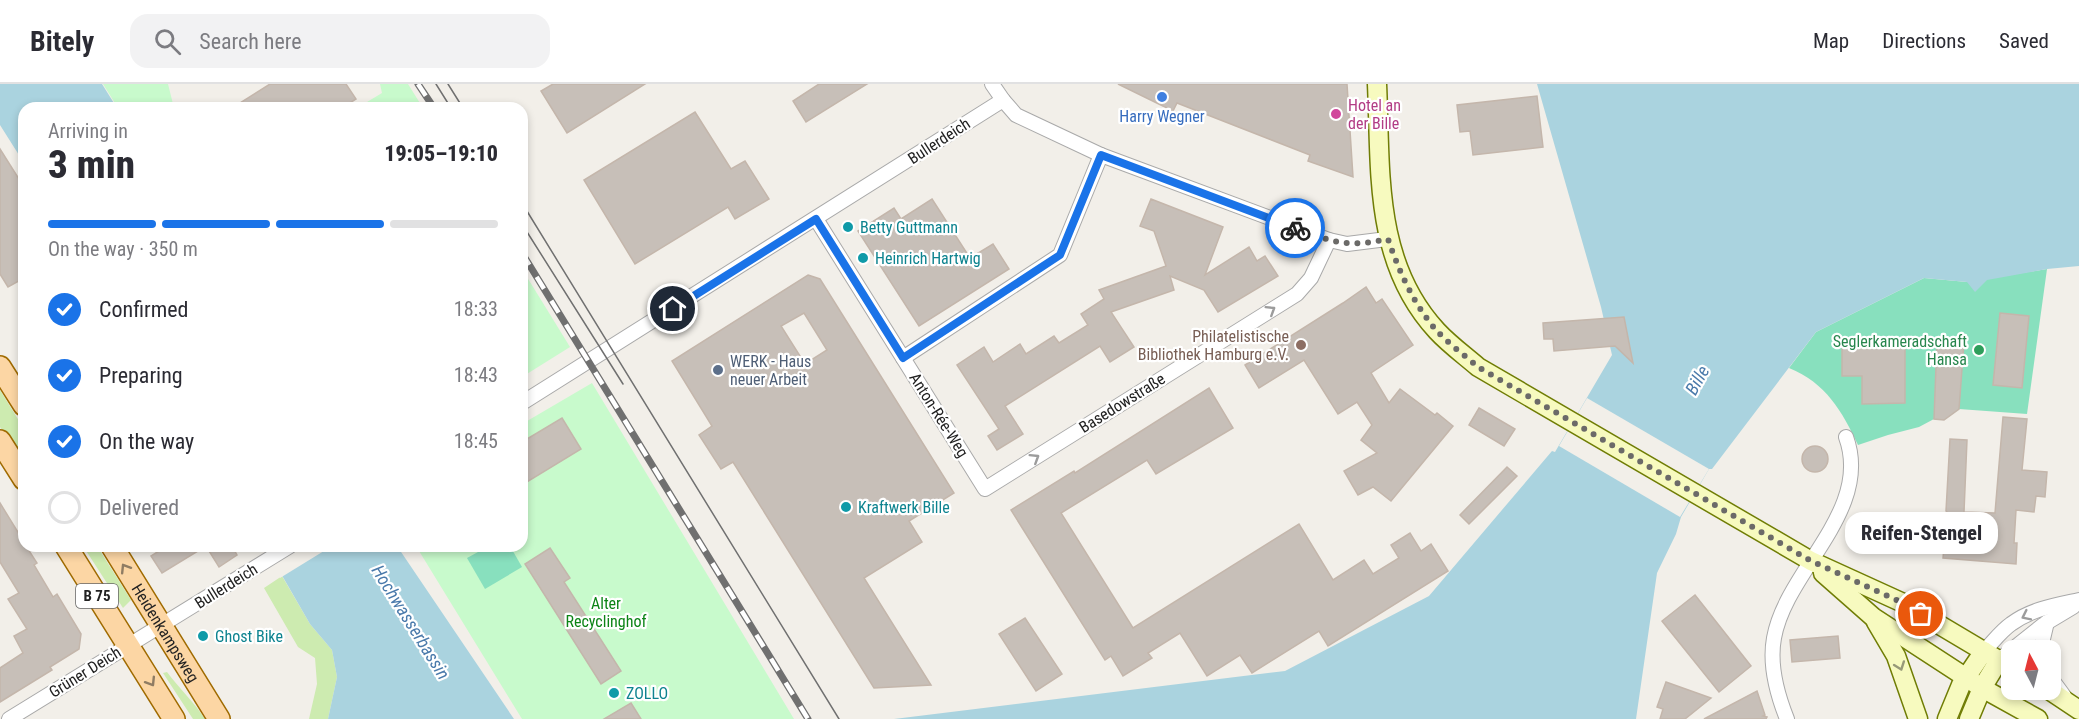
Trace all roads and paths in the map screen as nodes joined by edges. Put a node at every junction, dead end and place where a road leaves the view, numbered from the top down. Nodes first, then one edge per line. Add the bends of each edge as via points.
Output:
1 (992, 84) edge
2 (1377, 84) edge
3 (1003, 100) junction
4 (1101, 155) junction
5 (816, 219) junction
6 (1388, 239) junction
7 (1329, 240) junction
8 (903, 358) junction
9 (0, 367) edge
10 (18, 396) edge
11 (528, 399) edge
12 (1846, 437) dead end
13 (0, 441) edge
14 (18, 470) edge
15 (985, 489) joint
16 (70, 552) edge
17 (116, 552) edge
18 (280, 552) edge
19 (1811, 561) junction
20 (2079, 602) edge
21 (1873, 617) junction
22 (2047, 622) junction
23 (161, 625) junction
24 (2043, 640) edge
25 (128, 646) junction
26 (1998, 659) edge
27 (1965, 678) junction
28 (1982, 688) junction
29 (2061, 690) edge
30 (2073, 705) edge
31 (9, 719) edge
32 (174, 719) edge
33 (219, 719) edge
34 (1787, 719) edge
35 (1918, 719) edge
36 (1947, 719) edge
37 (1969, 719) edge
38 (2038, 719) edge

1 - 3 street
2 - 6 main road
3 - 4 street via 1016,115
3 - 5 street, Bullerdeich
4 - 7 street
4 - 8 street via 1060,255
5 - 8 street, Anton-Rée-Weg
5 - 11 street, Bullerdeich
6 - 7 street via 1347,244
6 - 19 main road via 1400,273 1418,305 1436,330 1478,367
15 -> 7 street, Basedowstraße via 1297,294 1311,278
8 - 15 street, Anton-Rée-Weg
9 - 10 main road
12 - 19 street via 1852,458 1844,499
13 - 14 main road
16 - 25 main road, B 75
23 -> 17 main road, Heidenkampsweg / B 75
18 - 23 street, Bullerdeich
19 - 21 main road
19 - 26 main road via 1901,602
19 - 34 street via 1786,603 1774,639 1774,671
20 - 22 street
20 -> 26 street via 2044,608 2011,624
21 - 27 main road
21 -> 35 main road via 1896,656
22 - 24 street
22 - 26 street
23 - 25 street, Grüner Deich
23 - 33 main road, Heidenkampsweg / B 75
25 - 31 street, Grüner Deich
25 -> 32 main road, B 75
26 - 27 main road
26 - 28 main road
27 - 28 main road
27 - 36 main road
28 - 37 main road
28 - 38 main road
29 - 30 street

